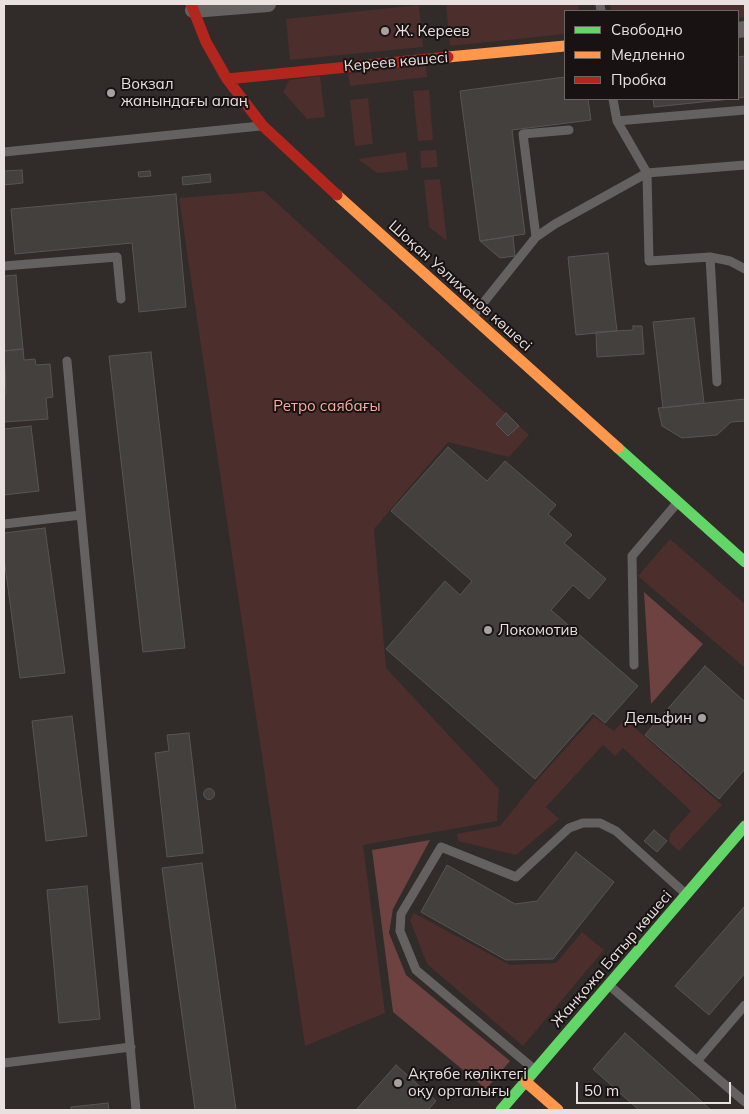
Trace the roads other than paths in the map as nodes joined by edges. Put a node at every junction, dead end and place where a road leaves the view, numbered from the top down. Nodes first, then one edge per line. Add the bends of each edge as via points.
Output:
1 (268, 4) edge
2 (192, 7) edge
3 (564, 46) edge
4 (227, 79) junction
5 (614, 100) edge
6 (745, 110) edge
7 (617, 121) junction
8 (263, 126) junction
9 (569, 130) dead end
10 (4, 152) edge
11 (745, 165) edge
12 (647, 173) junction
13 (536, 237) junction
14 (710, 257) junction
15 (4, 266) edge
16 (745, 270) edge
17 (122, 299) dead end
18 (472, 317) junction
19 (67, 361) dead end
20 (717, 382) dead end
21 (678, 502) junction
22 (81, 515) junction
23 (4, 524) edge
24 (745, 562) edge
25 (634, 665) dead end
26 (745, 826) edge
27 (687, 895) junction
28 (609, 985) junction
29 (745, 1005) edge
30 (131, 1047) junction
31 (697, 1060) junction
32 (4, 1063) edge
33 (536, 1071) junction
34 (526, 1082) junction
35 (745, 1102) edge
36 (136, 1110) edge
37 (501, 1110) edge
38 (558, 1110) edge

1 - 2 street
2 - 4 street, Шоқан Уәлиханов көшесі via 206,42
3 - 4 street, Кереев көшесі
4 - 8 street, Шоқан Уәлиханов көшесі
5 - 7 lane
6 - 7 lane
7 - 12 lane
8 - 10 lane
8 - 18 street, Шоқан Уәлиханов көшесі
9 - 13 lane via 524,134
11 - 12 lane
12 - 13 lane
12 - 14 lane via 649,262
13 - 18 lane
14 - 16 lane via 730,261
14 - 20 lane
15 - 17 lane via 118,256
18 - 21 street, Шоқан Уәлиханов көшесі
19 - 22 lane
21 - 24 street, Шоқан Уәлиханов көшесі
21 - 25 lane via 632,556
22 - 23 lane
22 - 30 lane
26 - 27 street, Жанқожа Батыр көшесі
27 - 28 street, Жанқожа Батыр көшесі
27 - 33 lane via 616,831 600,823 583,823 569,828 516,877 442,847 401,914 400,931 416,970
28 - 31 lane
28 - 33 street, Жанқожа Батыр көшесі
29 - 31 lane
30 - 32 lane
30 - 36 lane
31 - 35 lane
33 - 34 street, Жанқожа Батыр көшесі
34 - 37 street, Жанқожа Батыр көшесі
34 - 38 street

